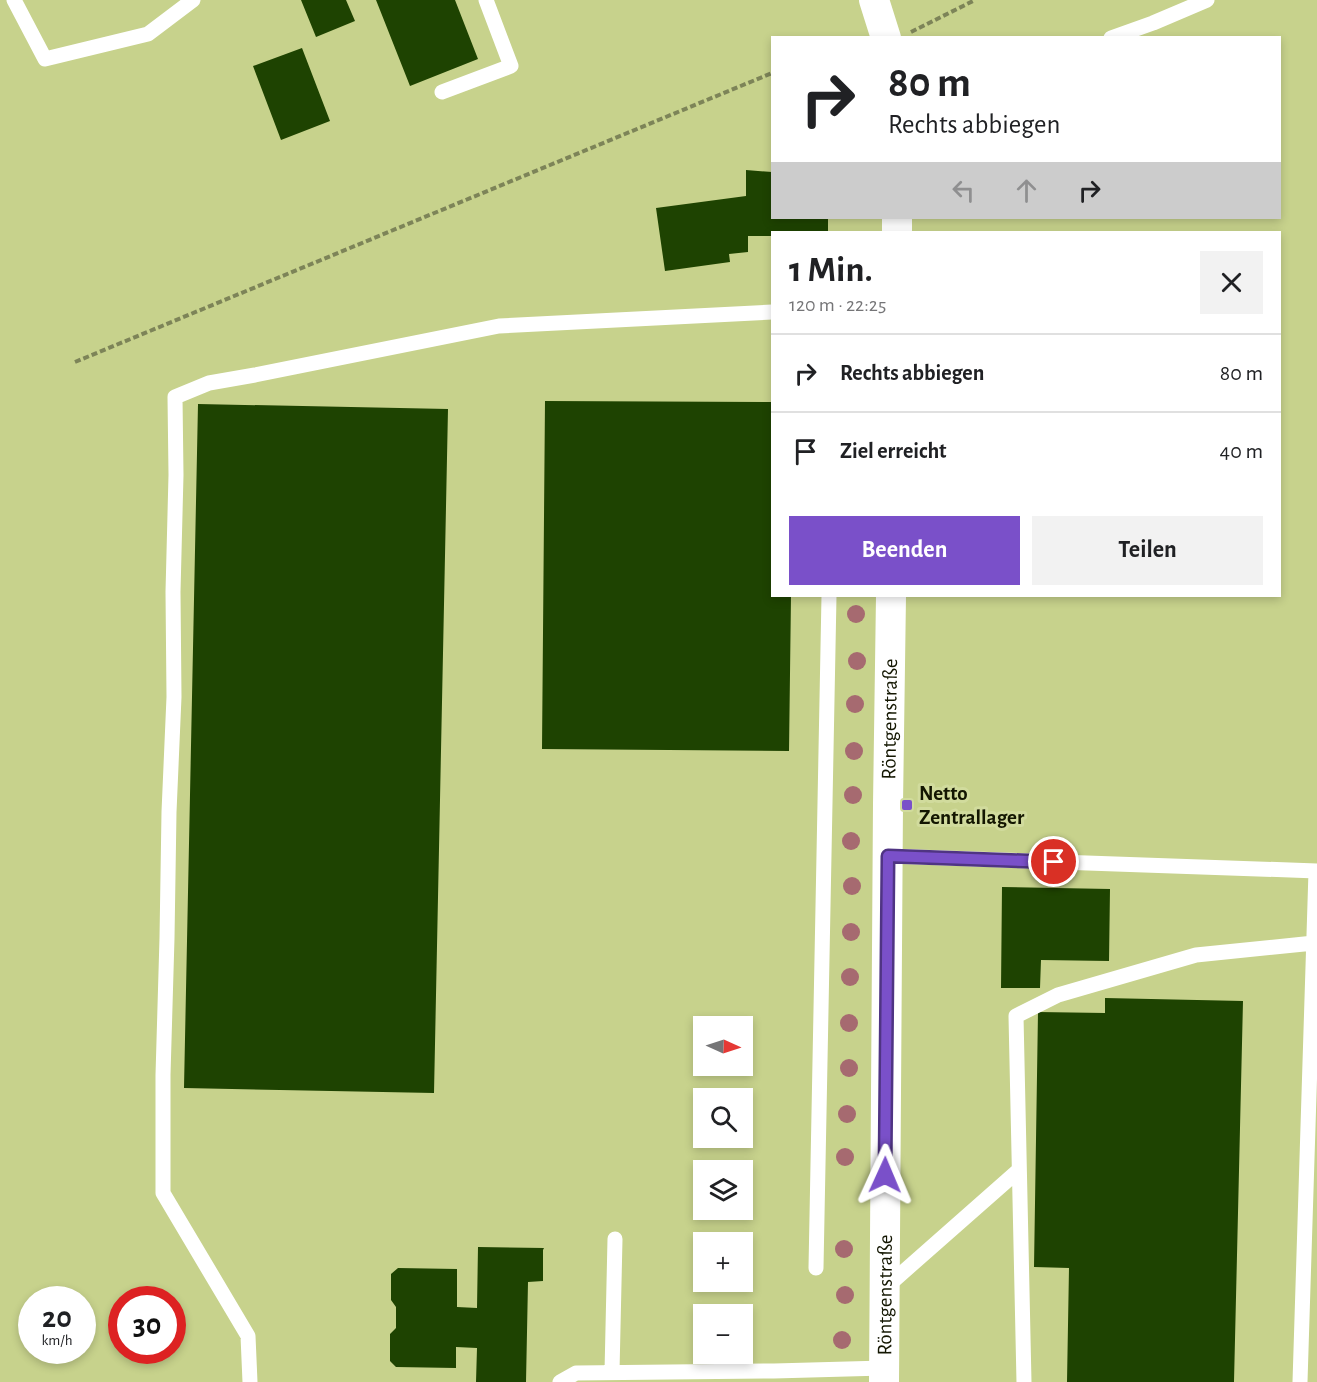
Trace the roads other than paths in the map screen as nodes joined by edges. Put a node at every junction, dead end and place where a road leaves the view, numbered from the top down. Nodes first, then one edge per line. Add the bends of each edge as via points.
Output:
1 (14, 0) edge
2 (193, 0) edge
3 (486, 0) edge
4 (874, 0) edge
5 (1206, 0) edge
6 (897, 35) edge
7 (1116, 36) edge
8 (442, 92) dead end
9 (771, 312) edge
10 (829, 597) edge
11 (891, 597) edge
12 (888, 856) junction
13 (1317, 871) edge
14 (1314, 943) junction
15 (1019, 1170) junction
16 (615, 1239) dead end
17 (816, 1268) dead end
18 (884, 1289) junction
19 (612, 1372) junction
20 (884, 1375) edge
21 (773, 1377) edge
22 (250, 1382) edge
23 (560, 1382) edge
24 (1024, 1382) edge
25 (1300, 1382) edge

1 - 2 lane via 45,59 148,34
3 - 8 lane via 511,66
4 - 6 street
5 - 7 lane
9 - 22 lane via 499,326 209,382 175,397 174,697 163,1193 248,1336
10 - 17 lane
11 - 12 street, Röntgenstraße
12 - 13 lane
12 - 18 street, Röntgenstraße
13 - 14 lane
14 - 15 lane via 1196,955 1058,995 1016,1016
14 - 25 lane
15 - 18 lane
15 - 24 lane
16 - 19 lane
18 - 20 street, Röntgenstraße
19 - 21 lane
19 - 23 lane via 576,1373
20 - 21 lane

